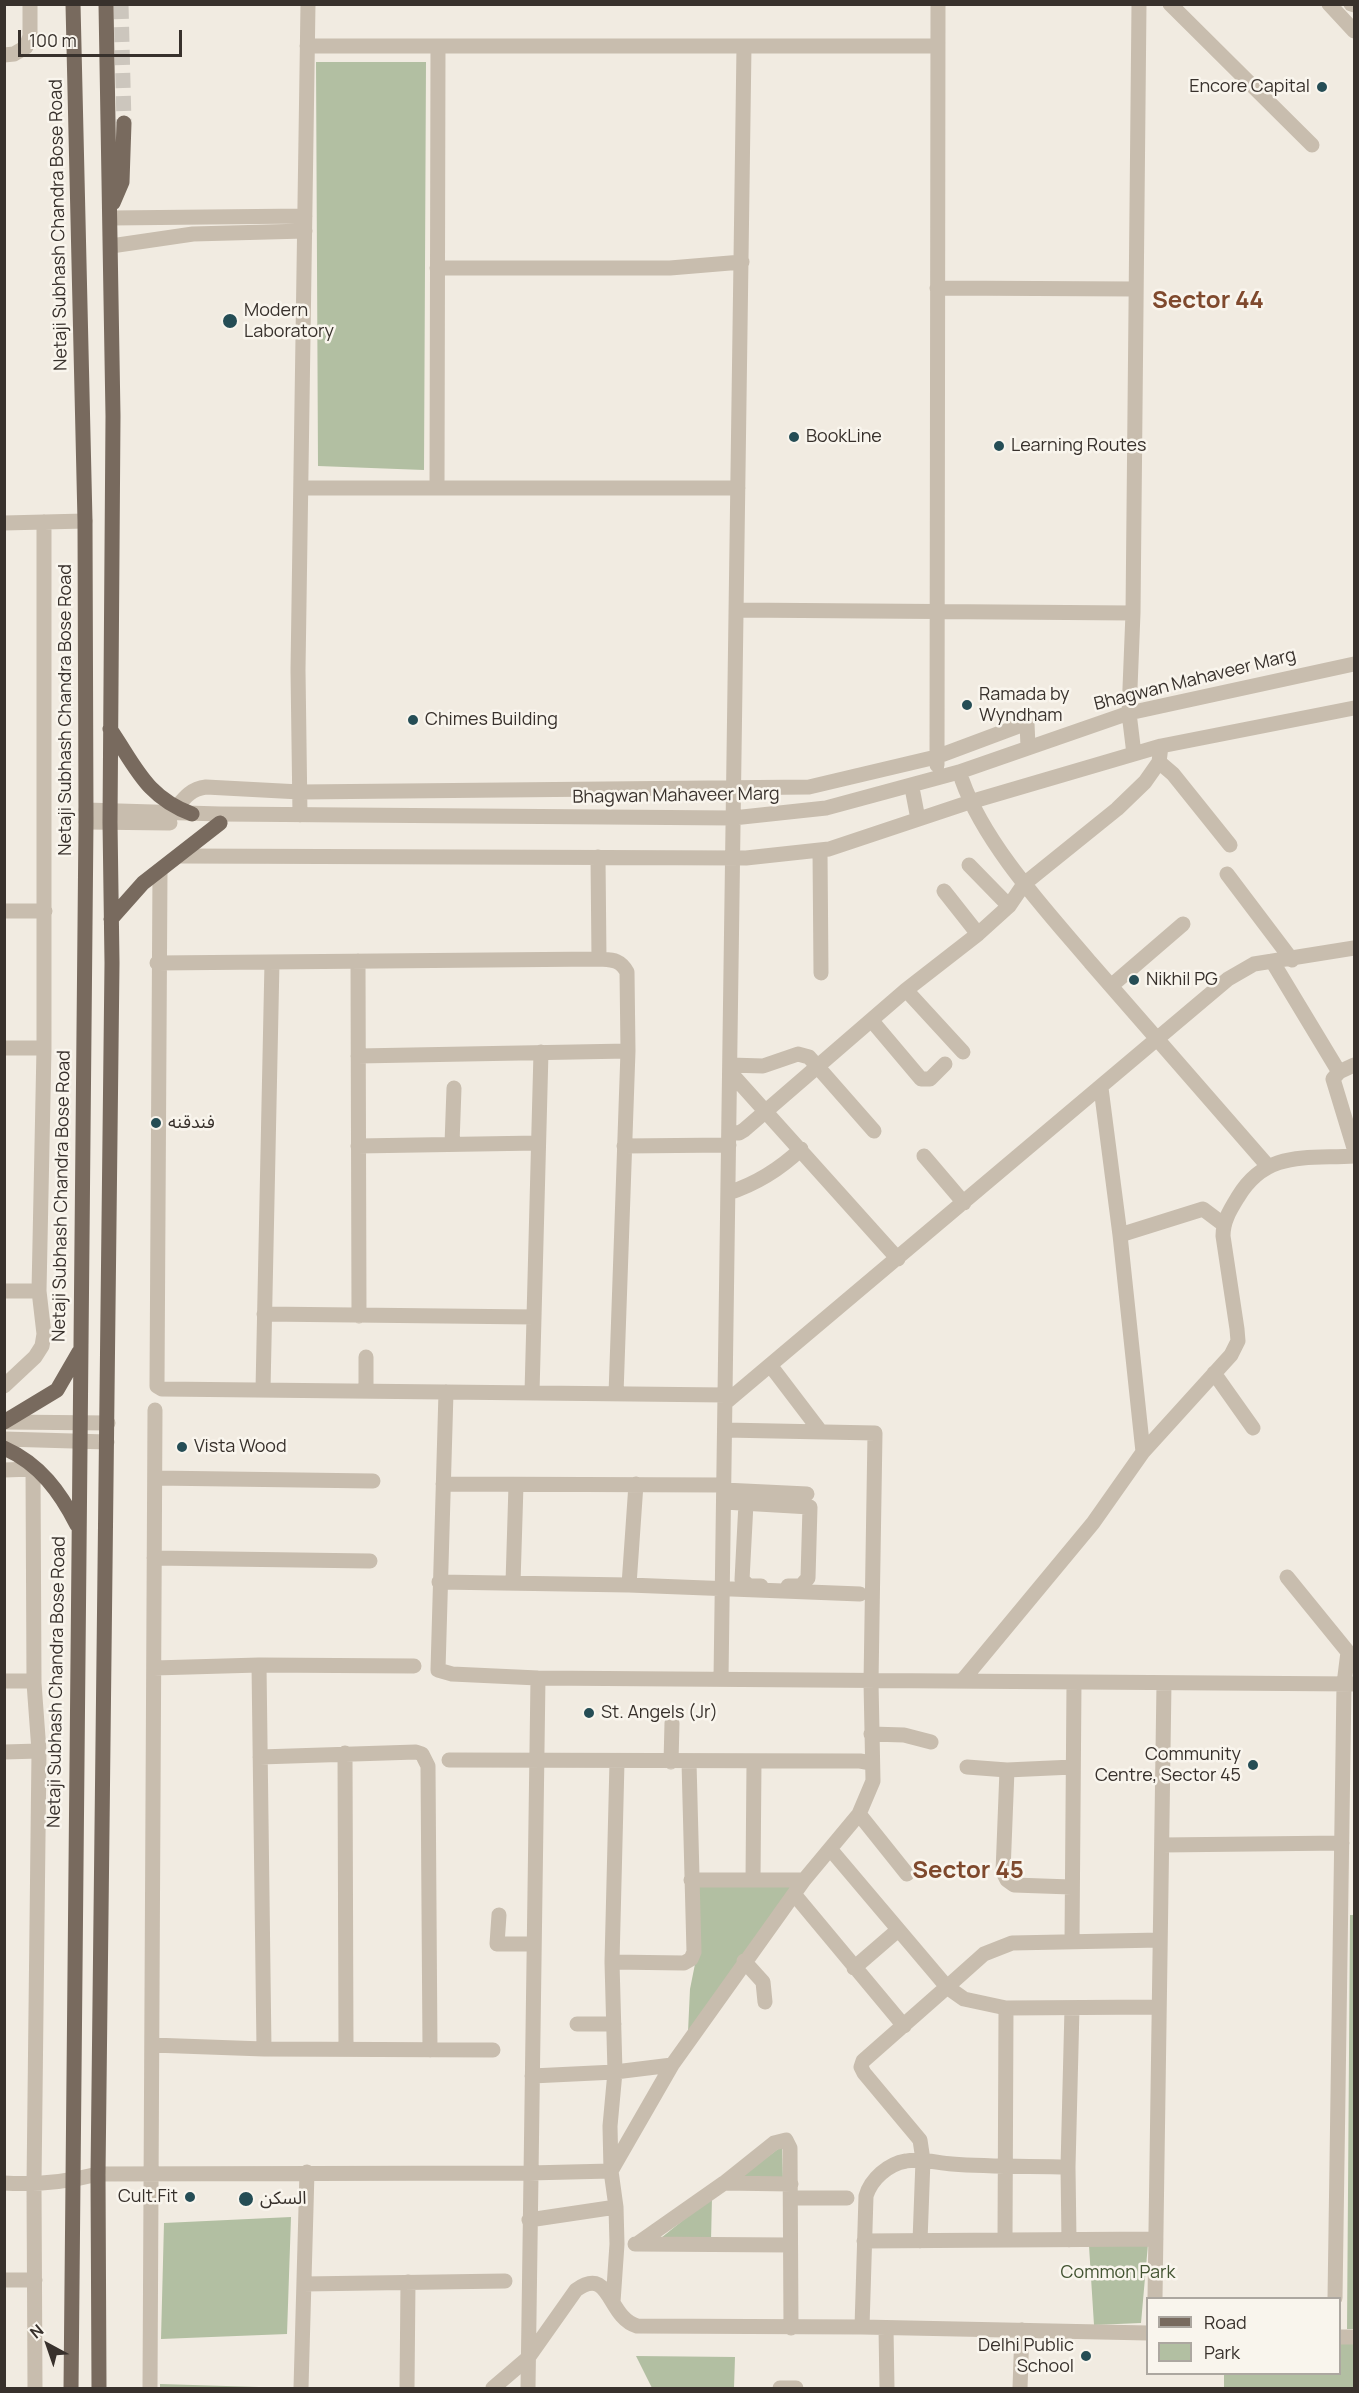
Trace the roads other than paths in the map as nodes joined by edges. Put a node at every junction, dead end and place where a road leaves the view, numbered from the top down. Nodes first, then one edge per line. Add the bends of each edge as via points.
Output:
1 (30, 4) edge
2 (73, 4) edge
3 (106, 4) edge
4 (308, 4) edge
5 (938, 4) edge
6 (1139, 4) edge
7 (1170, 4) edge
8 (1329, 4) edge
9 (1354, 31) edge
10 (307, 46) junction
11 (438, 46) junction
12 (744, 46) junction
13 (938, 46) junction
14 (4, 55) edge
15 (124, 123) tunnel mouth
16 (1312, 145) dead end
17 (111, 213) junction
18 (305, 224) junction
19 (111, 246) junction
20 (742, 262) junction
21 (437, 268) junction
22 (937, 288) junction
23 (1135, 290) junction
24 (301, 488) junction
25 (437, 488) junction
26 (738, 488) junction
27 (85, 520) junction
28 (44, 522) junction
29 (4, 523) edge
30 (736, 610) junction
31 (936, 610) junction
32 (1133, 613) junction
33 (1354, 664) edge
34 (1354, 673) edge
35 (85, 691) junction
36 (110, 693) junction
37 (1354, 708) edge
38 (1130, 718) junction
39 (110, 729) junction
40 (1161, 746) junction
41 (1028, 747) junction
42 (1134, 754) junction
43 (936, 757) junction
44 (1159, 762) junction
45 (938, 777) junction
46 (962, 780) junction
47 (734, 789) junction
48 (300, 792) junction
49 (913, 793) junction
50 (970, 802) junction
51 (176, 808) junction
52 (192, 814) junction
53 (300, 815) junction
54 (86, 816) junction
55 (110, 817) junction
56 (918, 819) junction
57 (733, 822) junction
58 (220, 823) junction
59 (1230, 844) dead end
60 (820, 851) junction
61 (179, 856) junction
62 (598, 857) junction
63 (733, 858) junction
64 (969, 865) dead end
65 (160, 870) junction
66 (1227, 874) dead end
67 (1024, 884) junction
68 (944, 891) dead end
69 (1009, 906) junction
70 (4, 911) edge
71 (45, 911) junction
72 (111, 919) junction
73 (1183, 924) dead end
74 (978, 934) junction
75 (1354, 948) edge
76 (598, 959) junction
77 (1292, 960) junction
78 (358, 961) junction
79 (1272, 961) junction
80 (272, 962) junction
81 (157, 963) junction
82 (820, 973) dead end
83 (1111, 986) junction
84 (906, 990) junction
85 (872, 1021) junction
86 (1157, 1041) junction
87 (4, 1048) edge
88 (44, 1048) junction
89 (628, 1051) junction
90 (541, 1052) junction
91 (963, 1052) dead end
92 (358, 1056) junction
93 (945, 1064) dead end
94 (1354, 1065) edge
95 (818, 1067) junction
96 (730, 1069) junction
97 (1339, 1072) junction
98 (454, 1088) dead end
99 (1101, 1088) junction
100 (765, 1109) junction
101 (874, 1131) dead end
102 (729, 1138) junction
103 (538, 1143) junction
104 (452, 1144) junction
105 (358, 1146) junction
106 (624, 1146) junction
107 (1354, 1148) edge
108 (801, 1149) junction
109 (924, 1156) dead end
110 (1354, 1156) edge
111 (1268, 1165) junction
112 (728, 1193) junction
113 (964, 1203) junction
114 (1223, 1224) junction
115 (1120, 1235) junction
116 (898, 1259) junction
117 (4, 1291) edge
118 (39, 1291) junction
119 (264, 1314) junction
120 (359, 1316) junction
121 (534, 1317) junction
122 (80, 1349) junction
123 (366, 1357) dead end
124 (770, 1365) junction
125 (1214, 1373) junction
126 (4, 1386) edge
127 (263, 1390) junction
128 (366, 1391) junction
129 (446, 1392) junction
130 (532, 1393) junction
131 (616, 1394) junction
132 (725, 1399) junction
133 (155, 1410) dead end
134 (4, 1422) edge
135 (108, 1422) junction
136 (80, 1423) junction
137 (1253, 1428) dead end
138 (725, 1430) junction
139 (821, 1432) junction
140 (4, 1439) edge
141 (79, 1440) junction
142 (107, 1442) junction
143 (4, 1448) edge
144 (1143, 1452) junction
145 (4, 1470) edge
146 (155, 1478) junction
147 (373, 1481) dead end
148 (443, 1484) junction
149 (636, 1484) junction
150 (516, 1485) junction
151 (724, 1492) junction
152 (807, 1494) dead end
153 (746, 1503) junction
154 (78, 1528) junction
155 (154, 1558) junction
156 (370, 1561) dead end
157 (1287, 1577) dead end
158 (439, 1582) junction
159 (513, 1583) junction
160 (629, 1585) junction
161 (722, 1590) junction
162 (860, 1594) dead end
163 (259, 1665) junction
164 (414, 1666) dead end
165 (154, 1668) junction
166 (538, 1678) junction
167 (721, 1679) junction
168 (4, 1681) edge
169 (963, 1681) junction
170 (871, 1682) junction
171 (34, 1683) junction
172 (1074, 1683) junction
173 (1164, 1683) junction
174 (1349, 1684) edge
175 (672, 1723) dead end
176 (871, 1734) junction
177 (931, 1742) dead end
178 (39, 1751) junction
179 (4, 1752) edge
180 (345, 1753) junction
181 (260, 1757) junction
182 (450, 1760) dead end
183 (537, 1761) junction
184 (617, 1762) junction
185 (671, 1762) junction
186 (688, 1762) junction
187 (754, 1762) junction
188 (871, 1763) junction
189 (967, 1767) dead end
190 (1073, 1767) junction
191 (1007, 1770) junction
192 (859, 1814) junction
193 (1342, 1843) junction
194 (1162, 1845) junction
195 (831, 1850) junction
196 (907, 1875) dead end
197 (691, 1880) junction
198 (753, 1880) junction
199 (804, 1880) junction
200 (1071, 1887) junction
201 (794, 1894) junction
202 (1348, 1906) edge
203 (499, 1915) dead end
204 (898, 1930) junction
205 (1160, 1940) junction
206 (1072, 1941) junction
207 (534, 1944) junction
208 (744, 1961) junction
209 (612, 1962) junction
210 (854, 1968) junction
211 (947, 1987) junction
212 (765, 2002) dead end
213 (1159, 2007) junction
214 (1006, 2008) junction
215 (1072, 2008) junction
216 (577, 2024) dead end
217 (614, 2024) junction
218 (903, 2026) junction
219 (152, 2045) junction
220 (264, 2049) junction
221 (346, 2049) junction
222 (430, 2050) junction
223 (493, 2050) dead end
224 (672, 2065) junction
225 (615, 2072) junction
226 (532, 2076) junction
227 (923, 2160) junction
228 (1005, 2166) junction
229 (1068, 2167) junction
230 (611, 2171) junction
231 (307, 2172) junction
232 (151, 2173) junction
233 (98, 2174) junction
234 (529, 2174) junction
235 (72, 2181) junction
236 (4, 2183) edge
237 (724, 2183) junction
238 (34, 2184) junction
239 (791, 2191) junction
240 (847, 2198) dead end
241 (616, 2207) junction
242 (529, 2220) junction
243 (1069, 2240) junction
244 (1156, 2240) junction
245 (864, 2241) junction
246 (920, 2241) junction
247 (1005, 2241) junction
248 (617, 2244) junction
249 (637, 2244) junction
250 (790, 2245) junction
251 (4, 2280) edge
252 (35, 2280) junction
253 (505, 2281) dead end
254 (408, 2282) junction
255 (304, 2284) junction
256 (1155, 2297) edge
257 (1335, 2297) edge
258 (613, 2302) junction
259 (862, 2327) junction
260 (791, 2328) junction
261 (886, 2328) junction
262 (1022, 2330) junction
263 (1146, 2333) edge
264 (528, 2358) junction
265 (35, 2388) edge
266 (71, 2388) edge
267 (99, 2388) edge
268 (150, 2388) edge
269 (301, 2388) edge
270 (407, 2388) edge
271 (493, 2388) edge
272 (528, 2388) edge
273 (780, 2388) edge
274 (796, 2388) edge
275 (887, 2388) edge
276 (1020, 2388) edge

1 - 14 street via 30,36 26,46
2 - 27 main road, Netaji Subhash Chandra Bose Road
3 - 17 main road
4 - 10 street
5 - 13 street
6 - 23 street
7 - 16 street
8 - 9 street
10 - 11 street
10 - 18 street
11 - 12 street
11 - 21 street
12 - 13 street
12 - 20 street
13 - 22 street
15 - 17 main road via 122,182
17 - 18 street
17 - 19 main road
18 - 19 street
18 - 24 street
19 - 36 main road
20 - 21 street via 670,268
20 - 26 street
21 - 25 street
22 - 23 street
22 - 31 street
23 - 32 street
24 - 25 street
24 - 48 street
25 - 26 street
26 - 30 street
27 - 28 street
27 - 35 main road, Netaji Subhash Chandra Bose Road
28 - 29 street
28 - 71 street
30 - 31 street
30 - 47 street
31 - 32 street
31 - 43 street
32 - 38 street
33 - 38 street, Bhagwan Mahaveer Marg
34 - 38 street, Bhagwan Mahaveer Marg
35 - 36 main road
35 - 54 main road, Netaji Subhash Chandra Bose Road
36 - 39 main road
37 - 40 street
38 - 41 street, Bhagwan Mahaveer Marg
38 - 42 street
38 - 46 street, Bhagwan Mahaveer Marg
39 - 51 main road via 146,784
39 - 55 main road
40 - 42 street
40 - 44 street
41 - 43 street via 1028,723
41 - 45 street, Bhagwan Mahaveer Marg
42 - 50 street
43 - 45 street
43 - 47 street via 809,787
44 - 59 street via 1176,777
44 - 67 street via 1155,772 1117,809
45 - 57 street, Bhagwan Mahaveer Marg via 826,808
46 - 49 street, Bhagwan Mahaveer Marg
46 - 50 street
47 - 48 street
47 - 57 street
48 - 51 street via 196,788
48 - 53 street
49 - 56 street
49 - 57 street, Bhagwan Mahaveer Marg via 828,817
50 - 56 street
50 - 67 street
51 - 52 main road
52 - 53 street, Bhagwan Mahaveer Marg
52 - 55 street, Bhagwan Mahaveer Marg
53 - 57 street, Bhagwan Mahaveer Marg
54 - 55 street, Bhagwan Mahaveer Marg
54 - 122 main road, Netaji Subhash Chandra Bose Road
55 - 58 street, Bhagwan Mahaveer Marg
55 - 72 main road
56 - 60 street
57 - 58 street, Bhagwan Mahaveer Marg
57 - 63 street
58 - 61 main road
60 - 63 street
60 - 82 street
61 - 62 street
61 - 65 main road
62 - 63 street
62 - 76 street
63 - 96 street
64 - 69 street
65 - 72 main road via 131,894
65 - 81 street
66 - 77 street
67 - 69 street
67 - 83 street
68 - 74 street
69 - 74 street
70 - 71 street
71 - 88 street
72 - 135 main road
73 - 83 street
74 - 84 street
75 - 77 street
76 - 78 street
76 - 89 street via 616,960 627,972
77 - 79 street
78 - 80 street
78 - 92 street
79 - 86 street via 1240,970
79 - 97 street
80 - 81 street
80 - 119 street
81 - 127 street via 155,1381 162,1389
83 - 86 street
84 - 85 street
84 - 91 street
85 - 93 street via 921,1079 930,1079
85 - 95 street
86 - 99 street
86 - 111 street
87 - 88 street
88 - 118 street
89 - 90 street
89 - 106 street
90 - 92 street
90 - 103 street
92 - 105 street
94 - 97 street
95 - 96 street via 809,1057 798,1054 763,1066
95 - 100 street
95 - 101 street
96 - 100 street
96 - 102 street
97 - 107 street via 1333,1079
98 - 104 street
99 - 113 street
99 - 115 street
100 - 102 street
100 - 108 street
102 - 106 street
102 - 112 street
103 - 104 street
103 - 121 street
104 - 105 street
105 - 120 street
106 - 131 street
108 - 112 street via 752,1185
108 - 116 street
109 - 113 street
110 - 111 street
111 - 114 street via 1245,1186
112 - 132 street
113 - 116 street
114 - 115 street via 1203,1209
114 - 125 street via 1238,1341 1232,1355
115 - 144 street
116 - 124 street
117 - 118 street
118 - 126 street via 42,1346
119 - 120 street
119 - 127 street
120 - 121 street
121 - 130 street
122 - 134 main road via 57,1390
122 - 136 main road, Netaji Subhash Chandra Bose Road
123 - 128 street
124 - 132 street
124 - 139 street
125 - 137 street
125 - 144 street
127 - 128 street
128 - 129 street
129 - 130 street
129 - 148 street
130 - 131 street
131 - 132 street
132 - 138 street
133 - 146 street
134 - 136 street
135 - 136 street
135 - 142 main road
136 - 141 main road, Netaji Subhash Chandra Bose Road
138 - 139 street
138 - 151 street
139 - 170 street via 875,1433
140 - 141 street
141 - 142 street
141 - 154 main road, Netaji Subhash Chandra Bose Road
142 - 233 main road
143 - 154 main road via 39,1468 66,1503
144 - 169 street via 1093,1523
145 - 171 street via 33,1469
146 - 147 street
146 - 155 street
148 - 150 street
148 - 158 street
149 - 150 street
149 - 151 street
149 - 160 street
150 - 159 street
151 - 152 street
151 - 153 street
151 - 161 street
153 - 153 street via 810,1507 805,1584 744,1583
154 - 235 main road, Netaji Subhash Chandra Bose Road
155 - 156 street
155 - 165 street
157 - 174 street via 1348,1652
158 - 159 street
158 - 166 street via 438,1670
159 - 160 street
160 - 161 street
161 - 162 street
161 - 167 street
163 - 164 street
163 - 165 street
163 - 181 street
165 - 219 street
166 - 167 street
166 - 183 street
167 - 170 street
168 - 171 street
169 - 170 street
169 - 172 street
170 - 176 street
171 - 178 street
172 - 173 street
172 - 190 street
173 - 174 street
173 - 194 street
174 - 193 street
175 - 185 street
176 - 177 street via 904,1735
176 - 188 street
178 - 179 street
178 - 238 street
180 - 181 street
180 - 221 street
180 - 222 street via 416,1752 422,1754 428,1766
181 - 220 street
182 - 183 street
183 - 184 street
183 - 207 street
184 - 185 street
184 - 209 street
185 - 186 street
186 - 187 street
186 - 197 street
187 - 188 street
187 - 198 street
188 - 192 street via 873,1781
189 - 191 street
190 - 191 street
190 - 200 street
191 - 200 street via 1003,1872 1006,1880 1014,1885
192 - 195 street
192 - 196 street
193 - 194 street
193 - 202 street
194 - 205 street
195 - 199 street
195 - 204 street
197 - 198 street
197 - 209 street via 691,1959 684,1963
198 - 199 street
199 - 201 street
200 - 206 street
201 - 208 street
201 - 210 street
202 - 257 street
203 - 207 street via 497,1944
204 - 210 street
204 - 211 street
205 - 206 street
205 - 213 street
206 - 211 street via 998,1946 968,1966
207 - 226 street
208 - 212 street via 763,1982
208 - 224 street
209 - 217 street
210 - 218 street
211 - 214 street via 964,1999
211 - 218 street
213 - 215 street
213 - 244 street
214 - 215 street
214 - 228 street
215 - 229 street
216 - 217 street
217 - 225 street
218 - 227 street via 861,2067 914,2131
219 - 220 street
219 - 232 street
220 - 221 street
221 - 222 street
222 - 223 street
224 - 225 street
224 - 230 street
225 - 226 street
225 - 230 street
226 - 234 street
227 - 228 street
227 - 245 street via 904,2161 891,2167 870,2186
227 - 246 street
228 - 229 street
228 - 247 street
229 - 243 street
230 - 234 street
230 - 241 street
231 - 232 street
231 - 234 street
231 - 255 street
232 - 233 street
232 - 268 street
233 - 235 street
233 - 267 main road
234 - 242 street
235 - 238 street
235 - 266 main road, Netaji Subhash Chandra Bose Road
236 - 238 street
237 - 239 street
237 - 239 street via 782,2139 790,2148
237 - 249 street
238 - 252 street
239 - 240 street
239 - 250 street
241 - 242 street
241 - 248 street
242 - 264 street
243 - 244 street
243 - 247 street
244 - 256 street
245 - 246 street
245 - 259 street
246 - 247 street
248 - 249 street
248 - 258 street
249 - 250 street
250 - 260 street
251 - 252 street
252 - 265 street
253 - 254 street
254 - 255 street
254 - 270 street
255 - 269 street
258 - 260 street via 626,2323 637,2326
258 - 264 street via 597,2283 586,2283 576,2290
259 - 260 street
259 - 261 street
261 - 262 street
261 - 275 street
262 - 263 street
262 - 276 street
264 - 271 street
264 - 272 street
273 - 274 street

